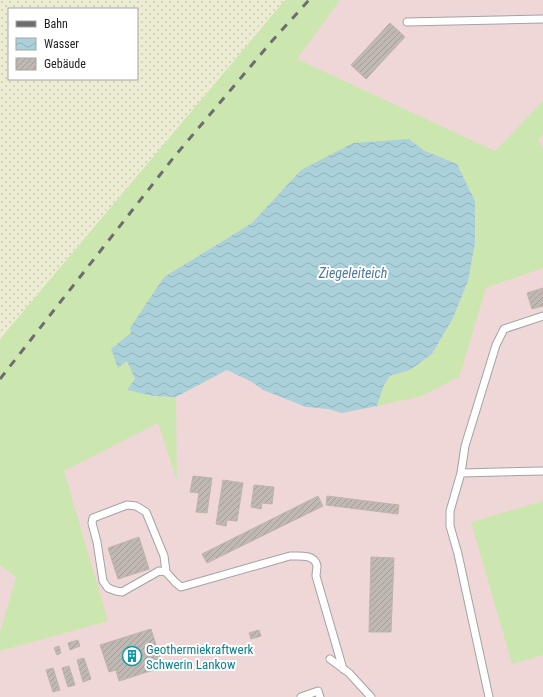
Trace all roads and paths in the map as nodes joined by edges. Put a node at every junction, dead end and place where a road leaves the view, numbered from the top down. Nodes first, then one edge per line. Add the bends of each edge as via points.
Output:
1 (543, 19) edge
2 (407, 22) dead end
3 (543, 316) edge
4 (543, 471) edge
5 (460, 473) junction
6 (166, 572) junction
7 (330, 659) dead end
8 (343, 669) junction
9 (301, 697) edge
10 (320, 697) edge
11 (371, 697) edge
12 (489, 697) edge

1 - 2 lane
3 - 5 lane via 504,329 496,345 465,446
4 - 5 lane
5 - 12 lane via 450,511 450,526
6 - 6 lane via 159,571 122,592 108,588 101,573 93,518 127,505 136,506 146,512 164,556
6 - 8 lane via 181,588 290,556 305,556 314,560 317,565 316,576
7 - 8 lane
8 - 11 lane
9 - 10 lane via 318,690

